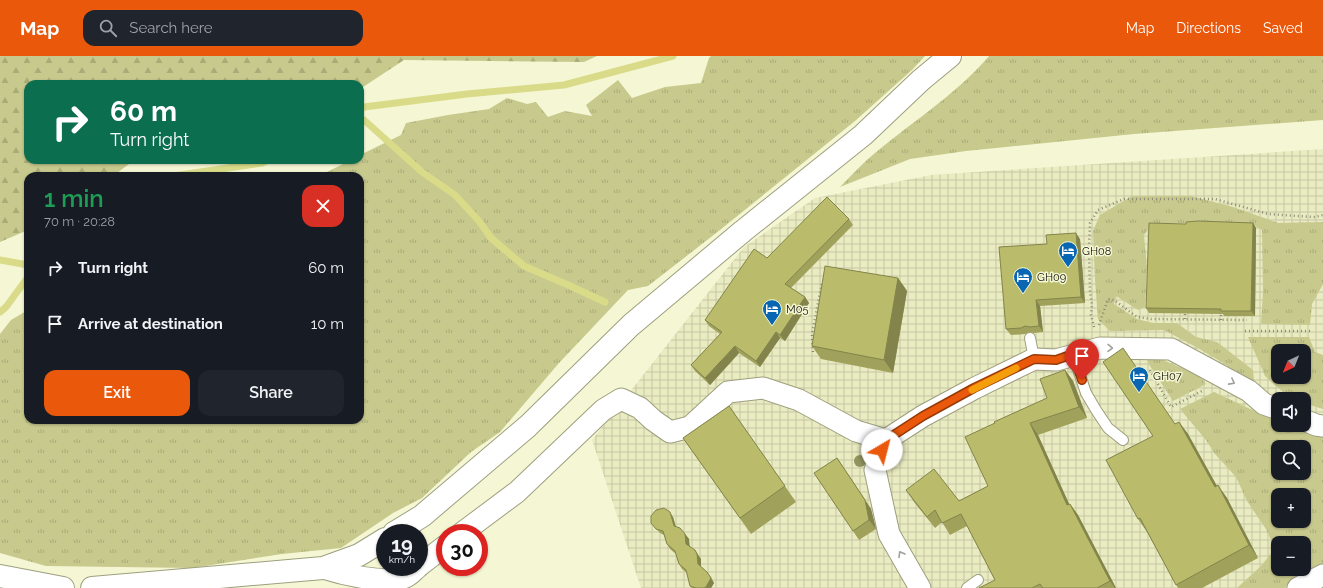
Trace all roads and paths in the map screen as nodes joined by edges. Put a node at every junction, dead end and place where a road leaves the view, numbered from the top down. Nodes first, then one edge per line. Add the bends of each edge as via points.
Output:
1 (950, 56) edge
2 (1323, 215) edge
3 (827, 283) edge
4 (1185, 304) edge
5 (1221, 304) edge
6 (1185, 319) junction
7 (1221, 320) junction
8 (1248, 320) dead end
9 (1099, 325) dead end
10 (1246, 331) dead end
11 (1310, 331) dead end
12 (1030, 338) dead end
13 (1100, 348) junction
14 (813, 352) edge
15 (1073, 354) junction
16 (1034, 359) junction
17 (1148, 366) dead end
18 (1208, 388) dead end
19 (1271, 406) edge
20 (1311, 423) edge
21 (1323, 426) edge
22 (886, 440) junction
23 (1123, 440) dead end
24 (409, 524) edge
25 (474, 524) edge
26 (376, 545) edge
27 (436, 553) edge
28 (428, 560) edge
29 (323, 568) junction
30 (1323, 575) edge
31 (0, 576) edge
32 (408, 576) edge
33 (978, 580) dead end
34 (63, 588) edge
35 (92, 588) edge
36 (920, 588) edge
37 (967, 588) edge
38 (1298, 588) edge

1 - 24 street via 863,135 631,325 528,426 422,516
2 - 13 path via 1315,217 1268,214 1215,200 1124,199 1098,210 1090,223 1089,246 1091,315
3 - 14 path via 822,282 812,334
4 - 6 path
5 - 7 path
6 - 7 path
6 - 9 path via 1137,317 1114,300 1108,299
7 - 8 path
10 - 11 path
12 - 16 lane
13 - 15 street
13 -> 19 street via 1170,349
15 - 16 street via 1056,360
15 - 23 lane via 1086,393 1108,428
16 - 22 street via 974,388
17 - 18 path via 1171,407
20 - 21 street
22 - 25 street via 856,431 799,400 763,388 728,392 690,427 670,432 640,408 621,399 603,410 517,492
36 -> 22 street via 889,534 875,470
26 - 29 street via 359,555
27 - 28 street
29 - 32 street via 381,580
29 - 35 street
30 - 38 street
31 - 34 street
33 - 37 lane

